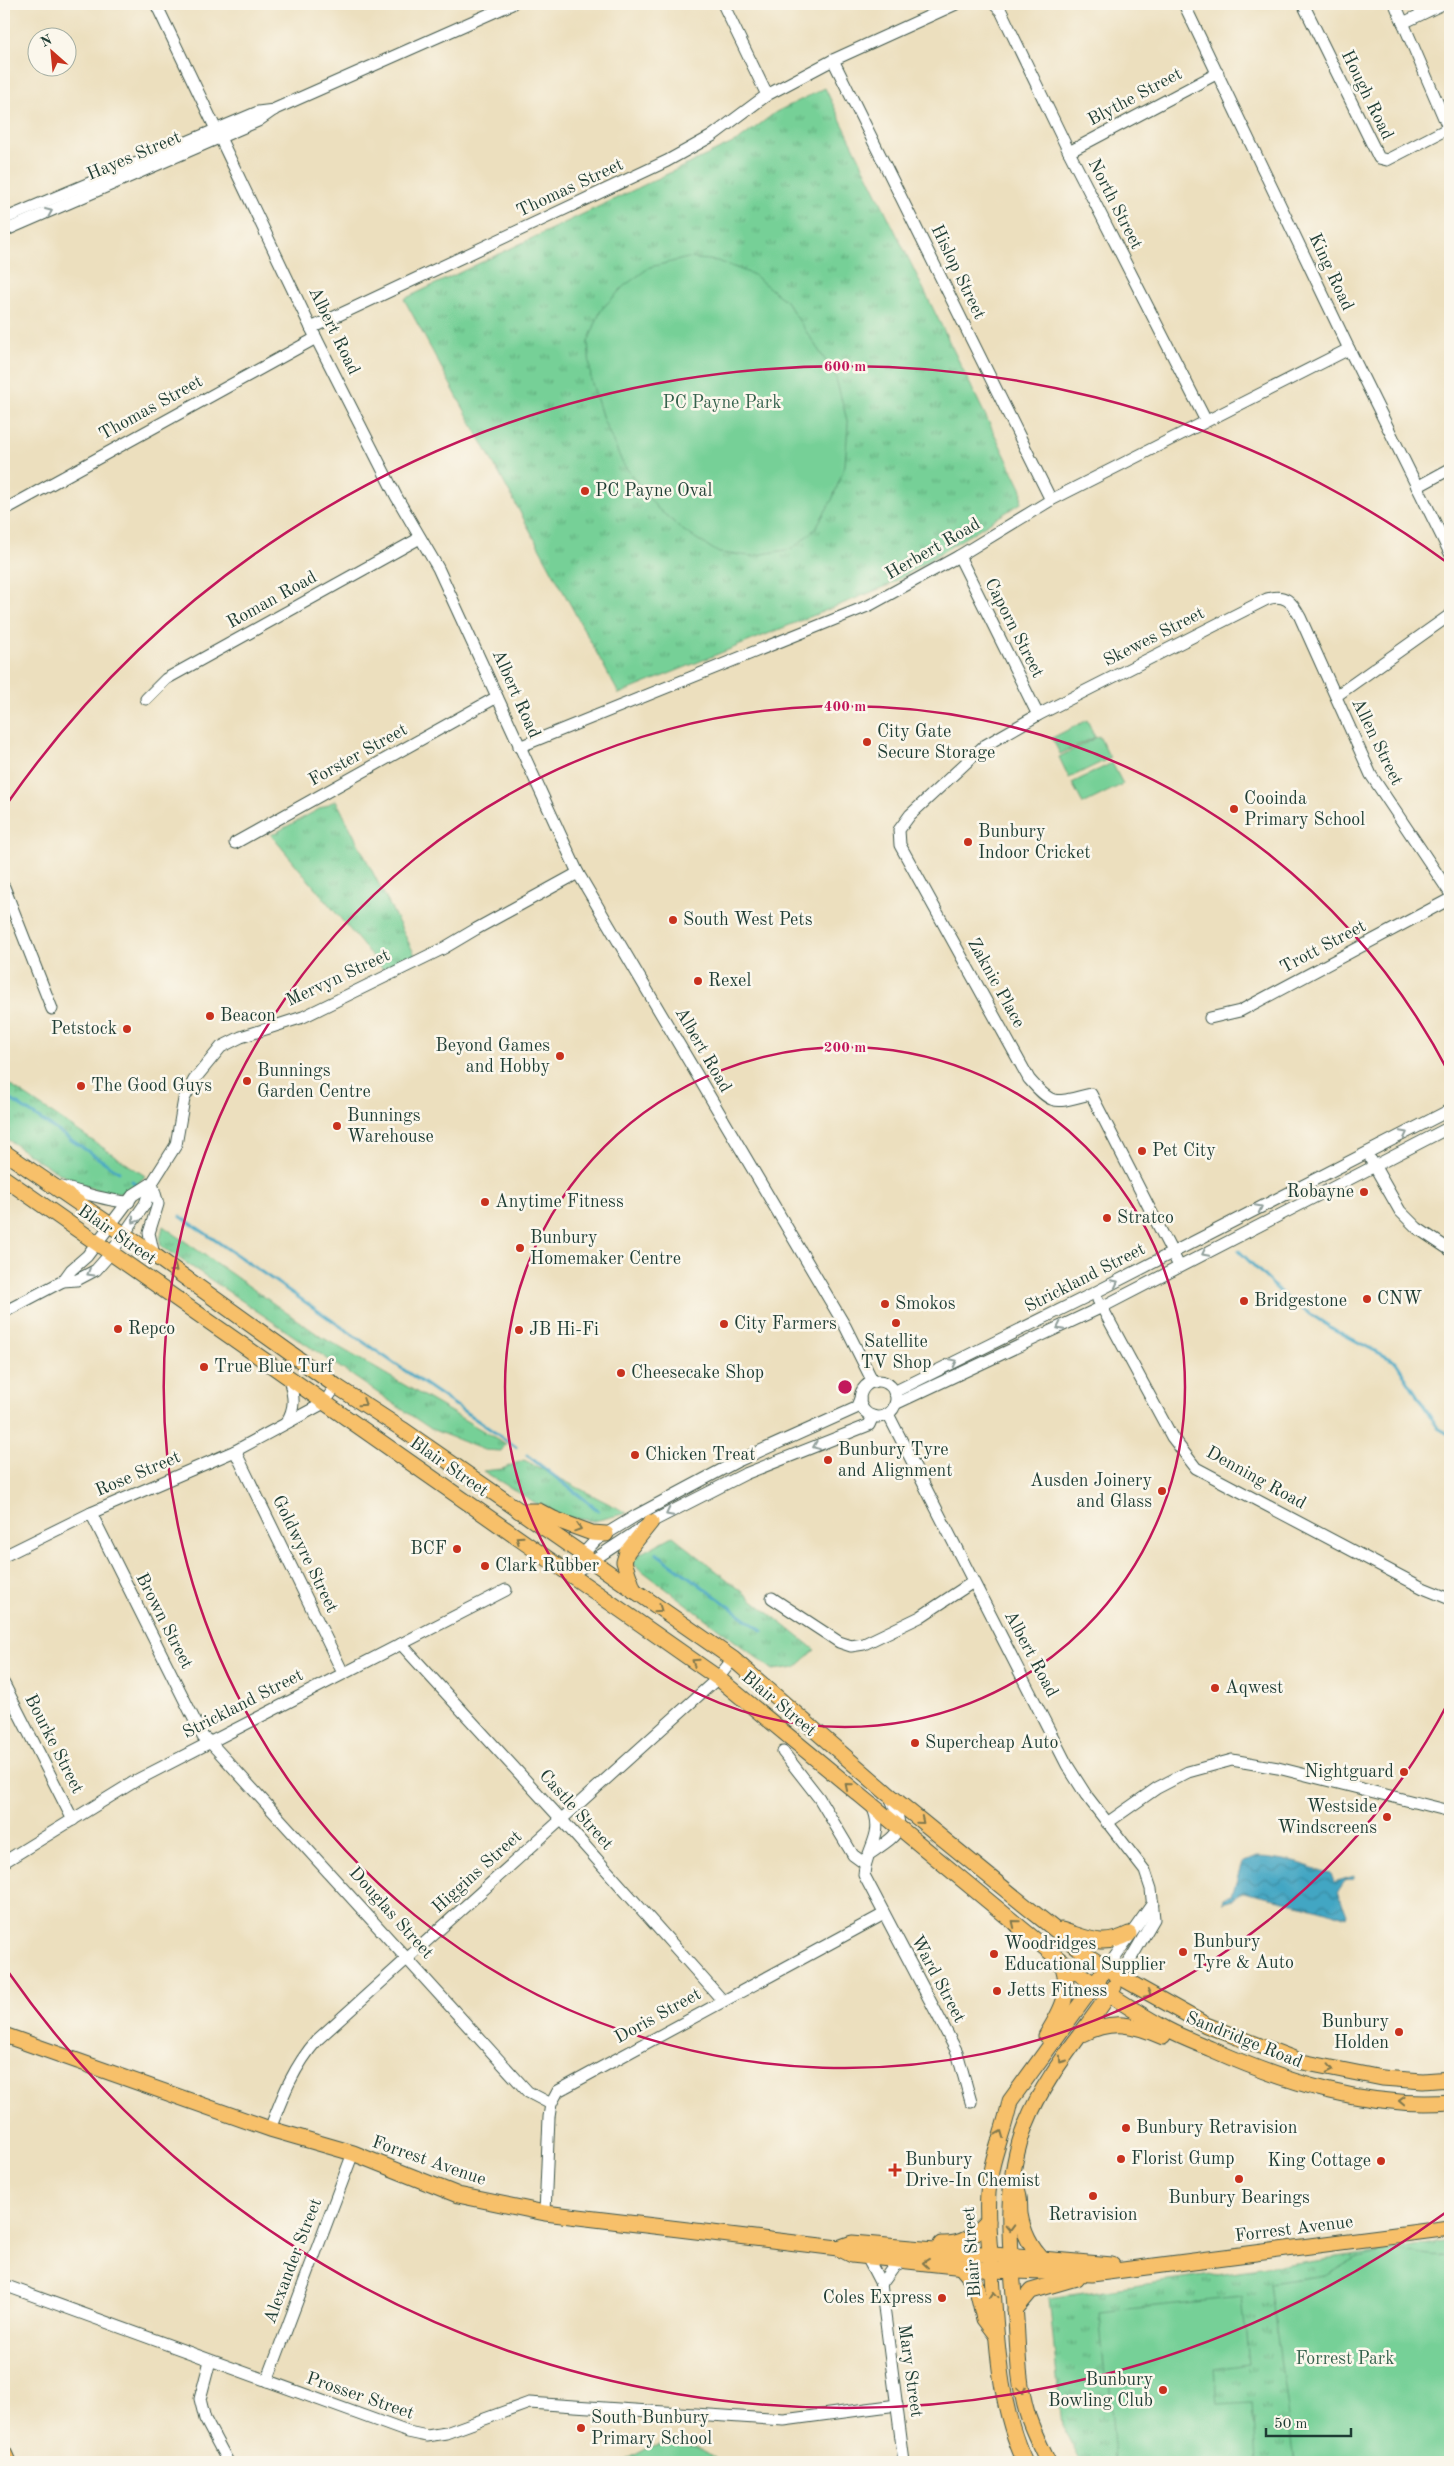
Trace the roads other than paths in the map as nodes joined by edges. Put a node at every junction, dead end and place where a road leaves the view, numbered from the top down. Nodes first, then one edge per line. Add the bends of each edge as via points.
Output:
1 (156, 4) edge
2 (512, 4) edge
3 (723, 4) edge
4 (956, 4) edge
5 (994, 4) edge
6 (1184, 4) edge
7 (1303, 4) edge
8 (1395, 4) edge
9 (1443, 4) edge
10 (1403, 23) junction
11 (833, 60) junction
12 (1218, 73) junction
13 (767, 95) junction
14 (1450, 130) edge
15 (218, 134) junction
16 (1069, 152) junction
17 (4, 219) edge
18 (4, 231) edge
19 (314, 333) junction
20 (1349, 349) junction
21 (1206, 421) junction
22 (1450, 469) edge
23 (1417, 487) junction
24 (1051, 500) junction
25 (4, 510) edge
26 (420, 538) junction
27 (1450, 554) edge
28 (958, 556) junction
29 (1287, 599) joint
30 (1450, 615) edge
31 (1336, 696) junction
32 (497, 697) junction
33 (146, 699) dead end
34 (1038, 715) junction
35 (519, 748) junction
36 (236, 842) dead end
37 (578, 874) junction
38 (1450, 893) edge
39 (5, 895) edge
40 (1450, 899) edge
41 (52, 1009) dead end
42 (1210, 1018) dead end
43 (1450, 1110) edge
44 (1450, 1127) edge
45 (4, 1152) edge
46 (1366, 1152) junction
47 (1375, 1167) junction
48 (4, 1178) edge
49 (152, 1183) junction
50 (52, 1185) junction
51 (129, 1202) junction
52 (111, 1226) junction
53 (124, 1235) junction
54 (97, 1243) junction
55 (1450, 1250) edge
56 (111, 1253) junction
57 (1172, 1253) junction
58 (154, 1255) junction
59 (1179, 1266) junction
60 (63, 1282) junction
61 (1094, 1293) junction
62 (1102, 1307) junction
63 (4, 1312) edge
64 (289, 1379) junction
65 (873, 1382) junction
66 (336, 1386) junction
67 (894, 1392) junction
68 (860, 1399) junction
69 (324, 1403) junction
70 (895, 1404) junction
71 (888, 1414) junction
72 (873, 1416) junction
73 (285, 1424) junction
74 (235, 1451) junction
75 (519, 1510) junction
76 (91, 1513) junction
77 (651, 1522) junction
78 (606, 1534) junction
79 (4, 1556) edge
80 (588, 1558) junction
81 (571, 1575) junction
82 (973, 1582) junction
83 (506, 1590) dead end
84 (634, 1591) junction
85 (772, 1598) dead end
86 (1450, 1599) edge
87 (401, 1644) junction
88 (733, 1659) junction
89 (343, 1673) junction
90 (718, 1678) junction
91 (4, 1684) edge
92 (209, 1741) junction
93 (783, 1752) dead end
94 (887, 1793) junction
95 (872, 1806) junction
96 (1450, 1810) edge
97 (561, 1819) junction
98 (73, 1820) junction
99 (1108, 1822) junction
100 (899, 1828) junction
101 (4, 1862) edge
102 (866, 1864) junction
103 (1152, 1903) junction
104 (884, 1914) junction
105 (1050, 1926) junction
106 (1129, 1934) junction
107 (408, 1958) junction
108 (1061, 1961) junction
109 (1107, 1968) junction
110 (1120, 1977) junction
111 (1095, 1984) junction
112 (1110, 1994) junction
113 (723, 2001) junction
114 (4, 2026) edge
115 (4, 2035) edge
116 (1081, 2035) junction
117 (80, 2061) junction
118 (1261, 2071) junction
119 (1450, 2079) edge
120 (1010, 2101) junction
121 (971, 2102) dead end
122 (1450, 2102) edge
123 (550, 2104) junction
124 (270, 2129) junction
125 (353, 2153) junction
126 (1012, 2179) junction
127 (544, 2213) junction
128 (988, 2221) junction
129 (1450, 2228) edge
130 (838, 2248) junction
131 (923, 2250) junction
132 (866, 2257) junction
133 (1043, 2260) junction
134 (904, 2261) junction
135 (991, 2263) junction
136 (1012, 2264) junction
137 (961, 2266) junction
138 (1143, 2267) junction
139 (1092, 2274) junction
140 (881, 2284) junction
141 (4, 2286) edge
142 (1015, 2310) junction
143 (996, 2335) junction
144 (210, 2361) junction
145 (266, 2381) junction
146 (897, 2405) junction
147 (4, 2453) edge
148 (8, 2462) edge
149 (228, 2462) edge
150 (904, 2462) edge
151 (1025, 2462) edge
152 (1048, 2462) edge

1 - 15 street, Albert Road
2 - 15 street, Hayes Street via 275,110 258,121
3 - 13 street
4 - 11 street
5 - 16 street, North Street via 1001,11
6 - 12 street, King Road
7 - 14 street, Hough Road via 1379,158 1387,160
8 - 10 street
9 - 10 street
10 - 14 street
11 - 13 street, Thomas Street
11 - 24 street, Hislop Street
12 - 16 street, Blythe Street
12 - 20 street, King Road
13 - 19 street, Thomas Street via 712,136 667,161
15 - 17 street, Hayes Street
18 -> 15 street, Hayes Street
15 - 19 street, Albert Road
16 - 21 street, North Street
19 - 25 street, Thomas Street
19 - 26 street, Albert Road
20 - 21 street, Herbert Road
20 - 23 street, King Road
21 - 24 street, Herbert Road
22 - 23 street
23 - 27 street, King Road
24 - 28 street, Herbert Road
26 - 32 street, Albert Road via 438,568
26 - 33 street, Roman Road via 166,678
28 - 34 street, Caporn Street
28 - 35 street, Herbert Road via 870,605
29 - 31 street, Allen Street via 1300,617
29 - 34 street, Skewes Street via 1267,599
30 - 31 street
31 - 38 street, Allen Street via 1371,775
32 - 35 street, Albert Road
32 - 36 street, Forster Street
34 - 57 street, Zaknic Place via 984,746 967,760 910,816 899,830 900,845 1029,1079 1046,1098 1059,1101 1091,1094
35 - 37 street, Albert Road
37 - 49 street, Mervyn Street via 444,948 303,1017 241,1037 221,1047 194,1080 184,1099 176,1145
37 - 65 street, Albert Road via 845,1326
39 - 41 street
40 - 42 street, Trott Street via 1240,1012
46 -> 43 street, Strickland Street
44 - 47 street, Strickland Street
45 - 50 main road, Blair Street
46 - 47 street
57 -> 46 street, Strickland Street
47 - 55 street via 1400,1210 1418,1228
47 -> 59 street, Strickland Street
48 - 54 main road, Blair Street
49 - 51 street, Mervyn Street via 133,1195
49 -> 53 street, Mervyn Street via 146,1204
49 - 58 street via 158,1204 149,1233
50 - 51 street via 111,1202
50 - 52 main road, Blair Street
51 - 52 street, Mervyn Street
52 - 53 main road, Blair Street
52 - 54 street, Mervyn Street
53 - 56 street, Mervyn Street
53 - 58 main road, Blair Street
54 - 56 main road, Blair Street
54 - 60 street, Mervyn Street
56 -> 60 street, Mervyn Street via 96,1270 77,1280
56 - 64 main road, Blair Street
57 - 59 street, Zaknic Place
61 -> 57 street, Strickland Street
58 -> 66 main road, Blair Street
59 - 62 street, Strickland Street
60 - 63 street
61 - 62 street, Denning Road
67 -> 61 street, Strickland Street
62 -> 70 street, Strickland Street
62 - 86 street, Denning Road via 1172,1437 1196,1468 1423,1588
64 - 69 main road, Blair Street
64 - 73 street via 294,1398 293,1412
65 - 67 street via 885,1383
65 - 68 street via 865,1387
66 - 69 street, Rose Street
66 -> 75 main road, Blair Street
67 - 70 street
68 - 72 street via 862,1408
68 - 78 street via 856,1408 738,1461
69 - 73 street, Rose Street
81 -> 69 main road, Blair Street
70 - 71 street
71 - 72 street
71 - 82 street, Albert Road
72 -> 77 street via 869,1424 745,1474
73 - 74 street, Rose Street
74 - 76 street, Rose Street
74 - 89 street, Goldwyre Street
75 -> 78 main road via 539,1511 592,1533
75 - 80 main road, Blair Street
76 - 79 street, Rose Street
76 - 92 street, Brown Street via 203,1737
77 - 80 street
77 - 84 main road via 627,1552 624,1562
78 - 80 street
80 - 81 street
80 - 84 main road, Blair Street
90 -> 81 main road, Blair Street
82 - 85 street via 920,1617 855,1646 838,1642
82 - 99 street, Albert Road via 1068,1765
83 - 87 street, Strickland Street
84 -> 88 main road, Blair Street
87 - 89 street, Strickland Street
87 - 97 street, Castle Street
88 - 90 street, Higgins Street
88 - 94 main road, Blair Street
89 - 92 street, Strickland Street
95 -> 90 main road, Blair Street
90 - 97 street, Higgins Street
91 - 98 street, Bourke Street
92 - 98 street, Strickland Street
92 - 107 street, Douglas Street
93 - 102 street, Ward Street via 819,1798 853,1854
94 - 100 street via 900,1818
94 -> 105 main road, Blair Street
95 - 100 main road, Blair Street
95 - 102 street via 877,1816 876,1840
96 - 99 street via 1232,1760 1202,1766 1181,1776 1154,1790
97 - 107 street, Higgins Street
97 - 113 street, Castle Street
98 - 101 street, Strickland Street
99 - 103 street, Albert Road via 1145,1871
100 - 102 street
108 -> 100 main road, Blair Street
102 - 104 street, Ward Street
103 - 106 street
103 - 110 street, Albert Road via 1154,1919
104 - 113 street, Doris Street
104 - 121 street, Ward Street via 957,2052
105 - 106 main road via 1097,1942 1114,1941
105 - 109 main road, Blair Street
106 - 109 street
107 - 123 street, Douglas Street via 528,2092
107 - 124 street, Higgins Street via 317,2040 302,2058 290,2077
108 - 111 main road, Blair Street
108 - 120 main road via 1067,1977 1061,2012
109 - 110 main road, Sandridge Road
109 - 111 main road
110 - 112 main road
110 -> 119 main road, Sandridge Road via 1206,2025 1302,2062 1382,2078
111 - 112 main road, Sandridge Road
111 - 120 main road, Blair Street
112 - 116 main road
112 - 118 main road, Sandridge Road via 1167,2030
113 - 123 street, Doris Street via 558,2091
114 - 117 main road, Forrest Avenue
115 - 117 main road, Forrest Avenue
116 - 118 main road via 1100,2025 1142,2027 1200,2054
116 -> 126 main road via 1033,2108 1020,2139
117 - 124 main road, Forrest Avenue
122 -> 118 main road, Sandridge Road via 1369,2099 1316,2088
128 -> 120 main road, Blair Street via 992,2164
123 - 127 street
124 - 125 main road, Forrest Avenue
125 - 127 main road, Forrest Avenue via 458,2195
125 - 145 street, Alexander Street
126 - 133 main road via 1019,2193 1024,2231 1030,2245
126 -> 136 main road via 1009,2218
127 - 130 main road, Forrest Avenue
128 - 131 main road via 976,2234 960,2242
128 - 135 main road, Blair Street
129 - 138 main road, Forrest Avenue
130 - 131 main road, Forrest Avenue via 852,2243
130 - 132 main road, Forrest Avenue
131 - 135 main road, Forrest Avenue
132 - 134 main road, Forrest Avenue
132 - 140 street, Mary Street
133 - 136 main road, Forrest Avenue
133 - 138 main road, Forrest Avenue
137 -> 134 main road, Forrest Avenue
134 - 140 street via 894,2266
135 - 136 main road, Forrest Avenue
135 - 137 main road, Forrest Avenue
143 -> 135 main road, Blair Street
136 - 139 main road, Forrest Avenue
136 - 142 main road
137 - 143 main road via 976,2285 984,2320
138 - 139 main road, Forrest Avenue
139 - 142 main road via 1031,2291
140 - 146 street, Mary Street
141 - 144 street, Prosser Street
142 -> 152 main road via 1020,2378 1027,2413
143 - 151 main road, Blair Street via 1005,2402
144 - 145 street, Prosser Street
144 - 149 street via 200,2399 205,2419
145 - 146 street, Prosser Street via 427,2436 529,2404 784,2420
146 - 150 street, Mary Street
147 - 148 main road

